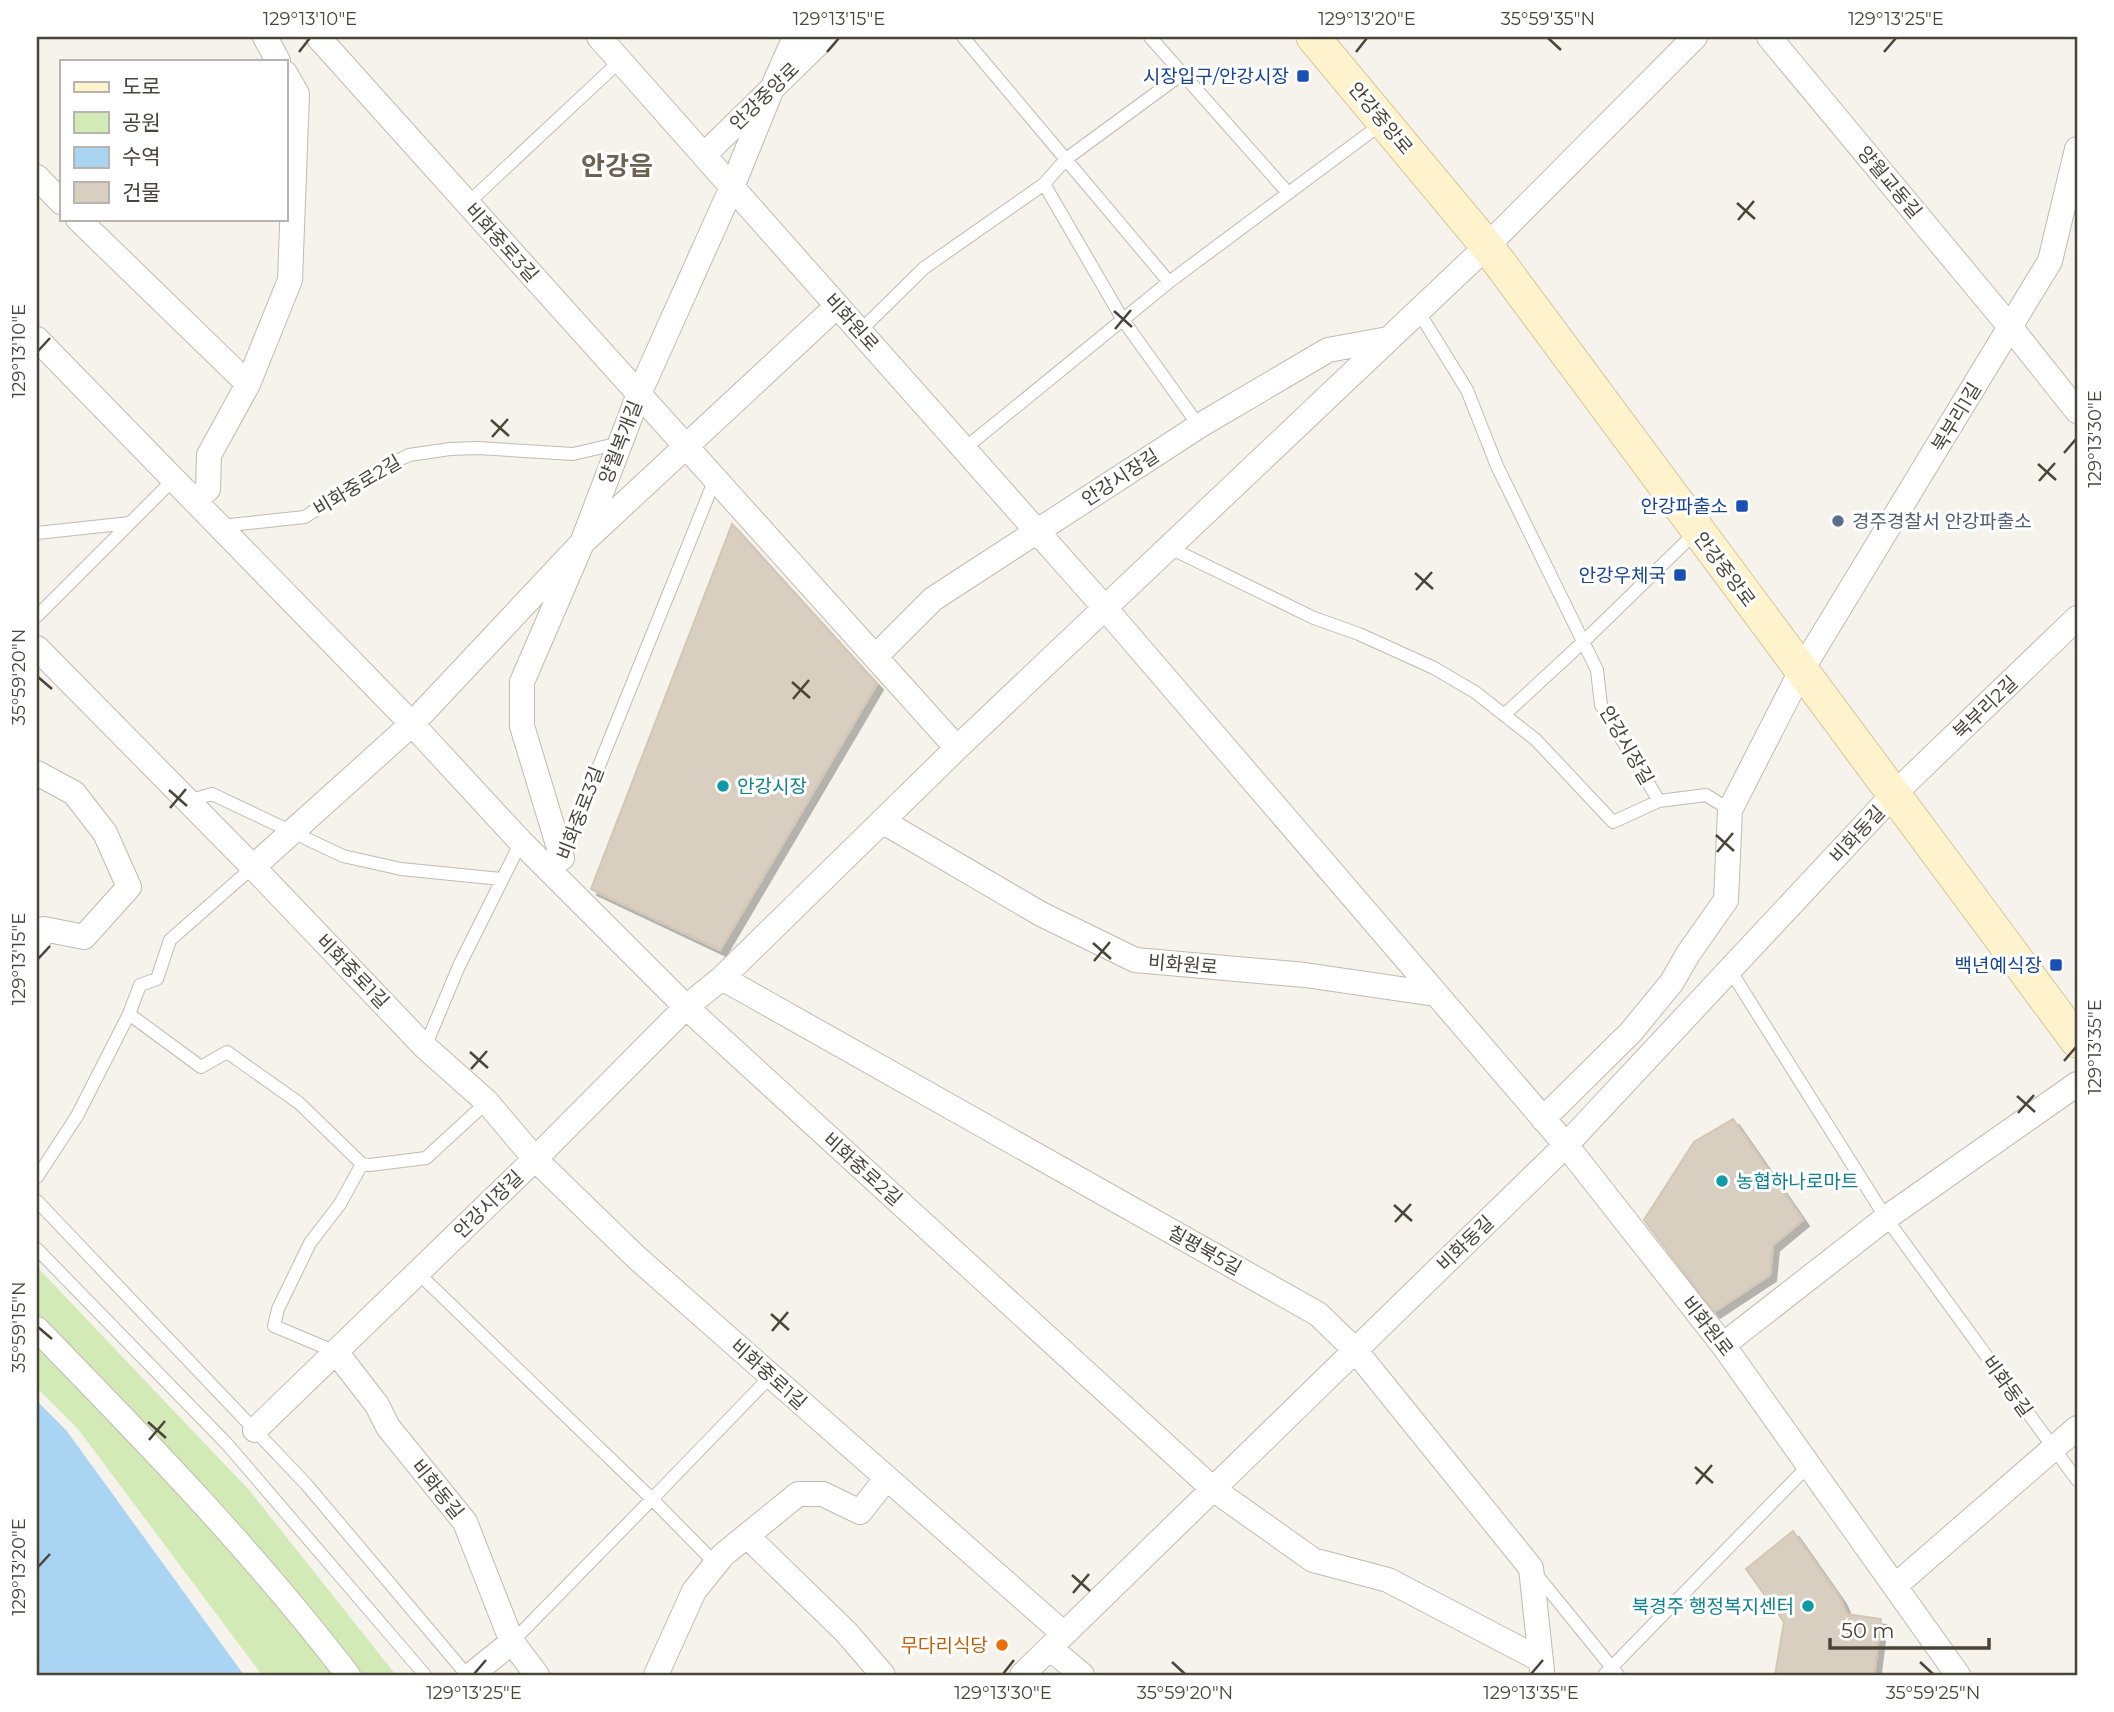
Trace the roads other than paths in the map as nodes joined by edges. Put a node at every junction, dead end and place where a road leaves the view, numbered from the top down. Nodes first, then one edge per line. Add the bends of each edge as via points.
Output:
1 (265, 37) edge
2 (318, 37) edge
3 (599, 37) edge
4 (795, 37) edge
5 (825, 37) edge
6 (963, 37) edge
7 (1150, 37) edge
8 (1313, 37) edge
9 (1695, 37) edge
10 (1769, 37) edge
11 (277, 60) edge
12 (620, 61) junction
13 (1182, 74) junction
14 (287, 76) edge
15 (771, 91) junction
16 (1384, 122) junction
17 (2077, 149) edge
18 (704, 155) junction
19 (1066, 159) junction
20 (37, 177) edge
21 (1044, 184) junction
22 (732, 187) junction
23 (1288, 193) junction
24 (60, 201) edge
25 (468, 204) junction
26 (79, 220) edge
27 (1487, 246) junction
28 (1169, 282) junction
29 (837, 306) junction
30 (1418, 311) junction
31 (1123, 320) junction
32 (2011, 328) junction
33 (860, 331) junction
34 (37, 339) edge
35 (1388, 339) junction
36 (248, 384) junction
37 (639, 394) junction
38 (2077, 411) edge
39 (1199, 426) junction
40 (620, 443) junction
41 (687, 447) junction
42 (964, 449) junction
43 (174, 479) junction
44 (715, 479) junction
45 (194, 500) junction
46 (130, 523) junction
47 (219, 526) junction
48 (1697, 530) junction
49 (1037, 531) junction
50 (37, 533) edge
51 (582, 543) junction
52 (1168, 547) junction
53 (1105, 608) junction
54 (37, 616) edge
55 (2077, 618) edge
56 (1582, 643) junction
57 (37, 648) edge
58 (876, 657) junction
59 (1801, 671) junction
60 (1504, 715) junction
61 (412, 723) junction
62 (957, 748) junction
63 (37, 773) edge
64 (1893, 795) junction
65 (188, 801) junction
66 (1659, 801) junction
67 (1730, 810) junction
68 (882, 821) junction
69 (291, 832) junction
70 (521, 842) junction
71 (253, 867) junction
72 (559, 867) junction
73 (501, 879) junction
74 (37, 943) edge
75 (1730, 970) junction
76 (722, 978) junction
77 (1435, 994) junction
78 (685, 1007) junction
79 (129, 1014) junction
80 (2077, 1041) edge
81 (425, 1046) junction
82 (2077, 1084) edge
83 (487, 1102) junction
84 (1543, 1119) junction
85 (1566, 1145) junction
86 (535, 1159) junction
87 (362, 1164) junction
88 (37, 1177) edge
89 (37, 1201) edge
90 (1886, 1218) junction
91 (37, 1249) edge
92 (418, 1273) junction
93 (37, 1329) edge
94 (1723, 1345) junction
95 (1355, 1350) junction
96 (336, 1352) junction
97 (771, 1376) junction
98 (2077, 1428) edge
99 (254, 1430) junction
100 (2054, 1449) junction
101 (1809, 1465) junction
102 (886, 1479) junction
103 (2077, 1480) edge
104 (1213, 1489) junction
105 (652, 1499) junction
106 (748, 1537) junction
107 (716, 1564) junction
108 (1531, 1568) junction
109 (1895, 1586) junction
110 (1057, 1641) junction
111 (512, 1642) junction
112 (1542, 1668) edge
113 (1611, 1673) edge
114 (348, 1675) edge
115 (425, 1675) edge
116 (469, 1675) edge
117 (537, 1675) edge
118 (656, 1675) edge
119 (883, 1675) edge
120 (1021, 1675) edge
121 (1083, 1675) edge
122 (1958, 1675) edge

1 - 11 street
2 - 25 street, 비화중로3길
3 - 12 street, 비화원로
4 - 15 street, 양월복개길
5 - 15 street, 안강중앙로
6 - 19 lane
7 - 13 lane
8 - 16 main road, 안강중앙로
9 - 27 street
10 - 32 street, 양월교동길
12 - 18 street, 비화원로
12 - 25 lane
13 - 19 lane
13 - 23 lane
14 - 36 street via 297,94 289,281
15 - 18 street, 안강중앙로
15 - 22 street, 양월복개길
16 - 23 lane
16 - 27 main road, 안강중앙로
17 - 32 street, 북부리1길 via 2050,261
18 - 22 street, 비화원로
19 - 21 lane
19 - 28 lane
20 - 24 street
21 - 31 lane
21 - 33 lane via 924,268
22 - 29 street, 비화원로
22 - 37 street, 양월복개길
23 - 28 lane
25 - 37 street, 비화중로3길
26 - 36 street
27 - 30 street
27 - 48 main road, 안강중앙로
28 - 31 lane
29 - 33 street, 비화원로
29 - 41 street
30 - 35 street
30 - 56 lane, 안강시장길 via 1467,390 1497,466
31 - 39 lane
31 - 42 lane
32 - 38 street, 양월교동길
32 - 59 street, 북부리1길
33 - 42 street, 비화원로
34 - 43 street, 비화중로2길
35 - 39 street, 안강시장길 via 1328,349
35 - 52 street
36 - 45 street via 209,455 208,489
37 - 40 street, 양월복개길
37 - 41 street, 비화중로3길
39 - 49 street, 안강시장길
40 - 47 lane, 비화중로2길 via 573,454 478,448 409,455 364,477 305,517
40 - 51 street, 양월복개길
41 - 44 street, 비화중로3길
41 - 51 street
42 - 49 street, 비화원로
43 - 45 street, 비화중로2길
43 - 46 lane
44 - 58 street, 비화중로3길
44 - 72 lane, 비화중로3길
45 - 47 street, 비화중로2길
46 - 50 lane
46 - 54 lane
47 - 61 street, 비화중로2길
48 - 56 lane
48 - 59 main road, 안강중앙로
49 - 53 street, 비화원로
49 - 58 street, 안강시장길 via 933,599
51 - 61 street
51 - 72 street, 양월복개길 via 522,682 522,726
52 - 53 street
52 - 60 lane via 1314,618 1434,668
53 - 62 street
53 - 77 street, 비화원로
55 - 64 street, 북부리2길
56 - 60 lane
56 - 66 lane, 안강시장길 via 1597,670 1601,705
57 - 65 street, 비화중로1길
58 - 62 street, 비화중로3길
59 - 64 main road, 안강중앙로
59 - 67 street
60 - 66 lane via 1536,740 1613,822
61 - 69 street
61 - 70 street, 비화중로2길
62 - 68 street
63 - 74 street via 74,793 105,833 129,887 85,937 44,929
64 - 75 street, 비화동길
64 - 80 main road, 안강중앙로
65 - 69 lane via 212,794
65 - 71 street, 비화중로1길
66 - 67 lane via 1706,795
67 - 84 street via 1726,900 1640,1022
68 - 76 street
68 - 77 street, 비화원로 via 1041,914 1135,960 1305,975
69 - 71 street
69 - 73 lane via 343,856 401,869
70 - 72 street, 비화중로2길
70 - 73 lane
71 - 79 lane via 170,940 157,979 140,985
71 - 81 street, 비화중로1길
72 - 78 street, 비화중로2길
73 - 81 lane
75 - 85 street, 비화동길
75 - 90 lane, 비화동길
76 - 78 street, 안강시장길
76 - 95 street, 칠평북5길 via 1318,1314
77 - 84 street, 비화원로
78 - 86 street, 안강시장길
78 - 104 street, 비화중로2길
79 - 87 lane via 201,1067 227,1052 299,1103
79 - 88 lane via 77,1116
81 - 83 street, 비화중로1길
82 - 90 street
83 - 86 street, 비화중로1길
83 - 87 lane via 426,1158
84 - 85 street, 비화원로
85 - 94 street, 비화원로
85 - 95 street, 비화동길
86 - 92 street, 안강시장길
86 - 97 street, 비화중로1길
87 - 96 lane via 340,1204 310,1243 278,1309 275,1325
89 - 99 lane
90 - 94 street
90 - 100 lane, 비화동길
91 - 115 lane via 227,1444
92 - 96 street, 안강시장길
92 - 105 lane
93 - 114 street via 145,1440 306,1620
94 - 101 street, 비화원로
95 - 104 street, 비화동길
95 - 108 street, 칠평북5길
96 - 99 street, 안강시장길
96 - 111 street, 비화동길 via 388,1427 465,1522
97 - 102 street, 비화중로1길
97 - 105 lane
98 - 100 street
99 - 116 lane
100 - 103 lane, 비화동길
100 - 109 street
101 - 109 street, 비화원로
101 - 113 lane
102 - 106 street via 860,1511 823,1494 799,1494
102 - 110 street, 비화중로1길
104 - 110 street, 비화동길
104 - 112 street via 1313,1560 1388,1580
105 - 107 lane
105 - 111 lane
106 - 107 street
106 - 119 street via 846,1632
107 - 118 street via 694,1591
108 - 112 street
108 - 113 lane
109 - 122 street, 비화원로
110 - 120 street, 비화동길
110 - 121 street, 비화중로1길
111 - 116 street
111 - 117 street, 비화동길

